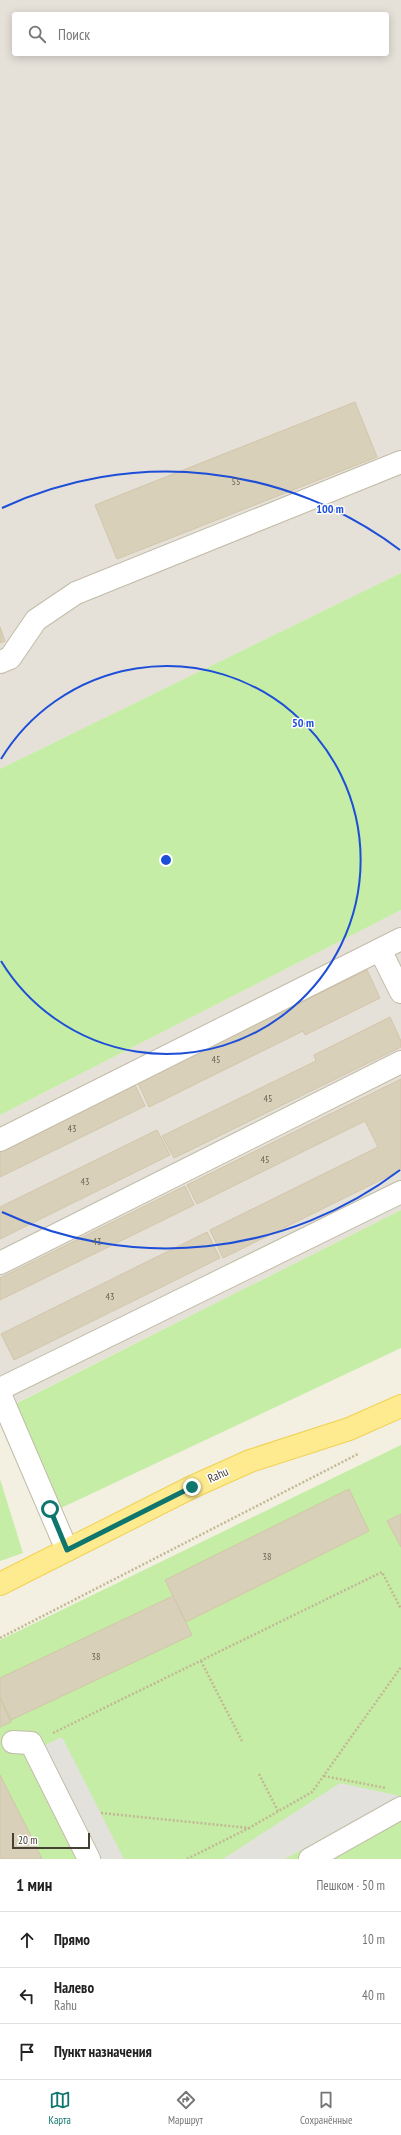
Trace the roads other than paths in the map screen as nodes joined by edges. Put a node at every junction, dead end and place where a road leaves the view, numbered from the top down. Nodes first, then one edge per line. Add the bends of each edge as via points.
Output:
1 (401, 462) edge
2 (0, 662) edge
3 (401, 939) edge
4 (380, 950) junction
5 (401, 992) edge
6 (401, 1062) edge
7 (0, 1140) edge
8 (401, 1192) edge
9 (0, 1263) edge
10 (0, 1389) edge
11 (0, 1394) edge
12 (401, 1406) edge
13 (67, 1550) junction
14 (0, 1584) edge
15 (22, 1742) road end
16 (397, 1799) edge
17 (90, 1859) edge
18 (310, 1859) edge

1 - 2 lane via 76,593 36,620 10,658
3 - 4 lane
4 - 5 lane
4 - 7 lane
6 - 9 lane
8 - 10 lane
11 - 13 lane
12 - 13 main road, Rahu via 349,1429 250,1461
13 - 14 main road, Rahu
15 - 17 lane
16 - 18 lane

